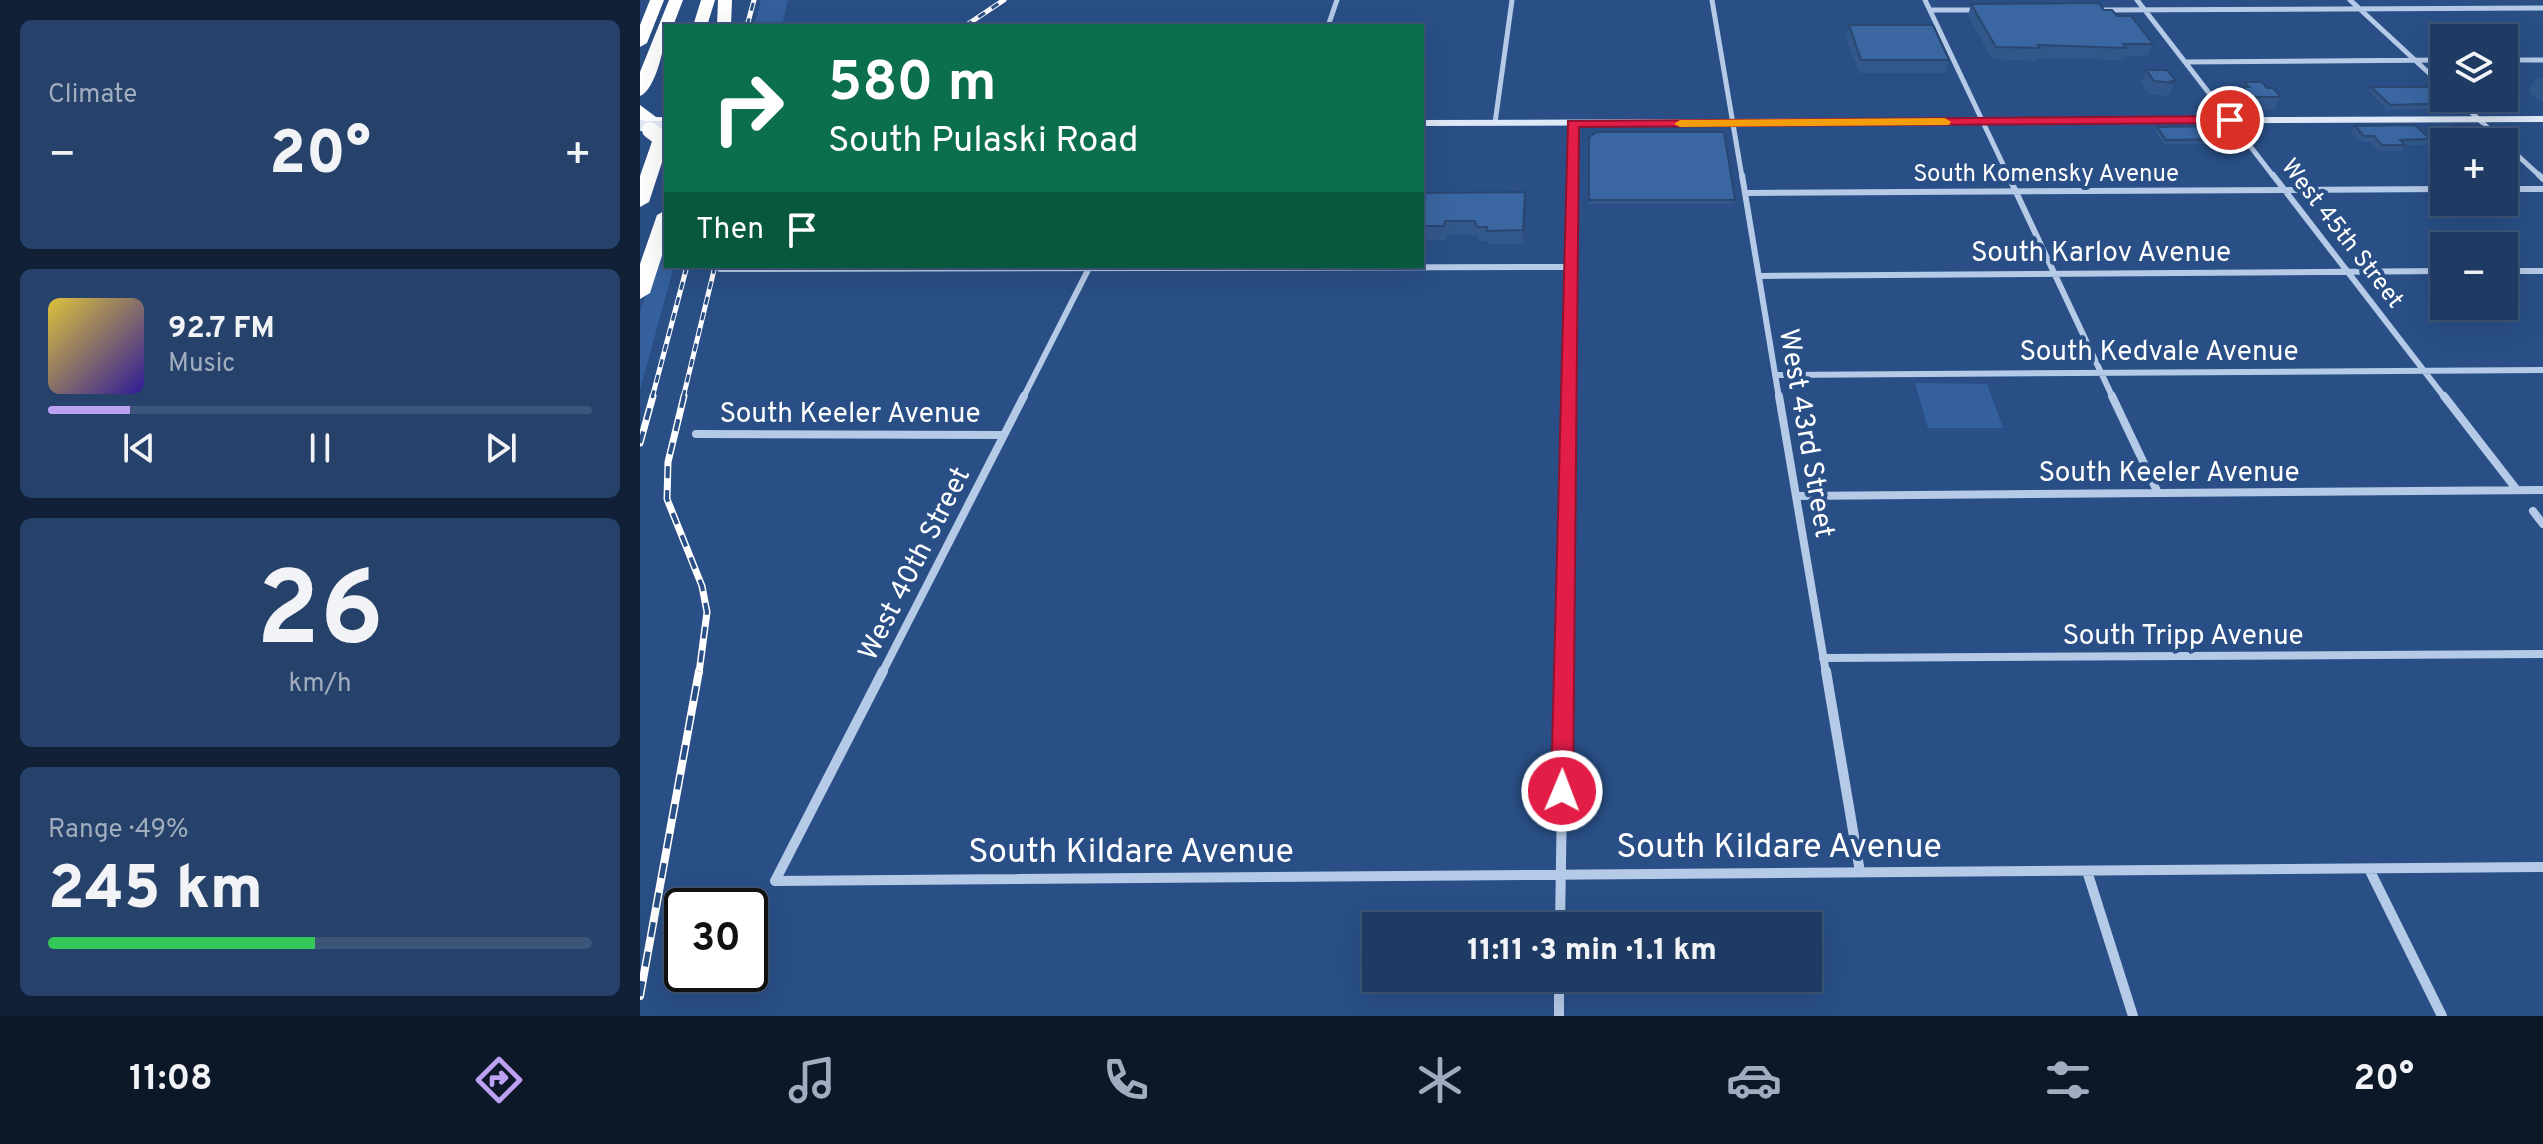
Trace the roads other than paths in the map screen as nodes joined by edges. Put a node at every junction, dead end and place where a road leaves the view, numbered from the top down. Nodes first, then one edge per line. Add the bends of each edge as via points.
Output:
1 (657, 0) edge
2 (676, 0) edge
3 (708, 0) edge
4 (725, 0) edge
5 (1337, 0) edge
6 (1512, 0) edge
7 (1712, 0) edge
8 (1925, 0) edge
9 (2137, 0) edge
10 (2350, 0) edge
11 (2543, 8) edge
12 (2360, 9) junction
13 (1930, 10) junction
14 (1994, 10) edge
15 (2089, 10) edge
16 (2145, 10) junction
17 (667, 24) edge
18 (701, 24) edge
19 (724, 24) edge
20 (1329, 24) edge
21 (664, 30) edge
22 (640, 43) edge
23 (2415, 60) junction
24 (2430, 60) edge
25 (2518, 60) edge
26 (2543, 60) edge
27 (2185, 62) junction
28 (2430, 74) edge
29 (640, 91) edge
30 (2471, 112) edge
31 (2478, 119) junction
32 (2543, 119) edge
33 (2230, 120) junction
34 (1983, 122) junction
35 (1424, 123) edge
36 (1495, 123) junction
37 (652, 124) edge
38 (1573, 124) junction
39 (1733, 124) junction
40 (2488, 128) edge
41 (2518, 155) edge
42 (2543, 179) edge
43 (2430, 189) edge
44 (2518, 189) edge
45 (2543, 189) edge
46 (2284, 190) junction
47 (2016, 192) junction
48 (1745, 193) junction
49 (640, 202) edge
50 (664, 222) edge
51 (1424, 267) edge
52 (1571, 267) junction
53 (905, 268) edge
54 (1089, 268) edge
55 (720, 269) dead end
56 (2430, 271) edge
57 (2518, 271) edge
58 (2543, 271) edge
59 (2348, 272) junction
60 (2055, 273) junction
61 (1759, 276) junction
62 (640, 293) edge
63 (2543, 370) edge
64 (2425, 371) junction
65 (2101, 373) junction
66 (1775, 375) junction
67 (696, 434) dead end
68 (1004, 435) junction
69 (2517, 490) junction
70 (2543, 490) edge
71 (2158, 493) junction
72 (1796, 496) junction
73 (2533, 511) dead end
74 (2543, 524) edge
75 (2543, 654) edge
76 (1823, 658) junction
77 (2543, 867) edge
78 (2369, 869) junction
79 (2087, 871) junction
80 (1860, 872) junction
81 (1561, 875) junction
82 (775, 881) joint
83 (1560, 912) edge
84 (1559, 992) edge
85 (1559, 1016) edge
86 (2133, 1016) edge
87 (2442, 1016) edge

1 - 22 highway
2 - 17 highway
3 - 18 highway
4 - 19 highway
5 - 20 street
6 - 36 street
7 - 39 street, West 43rd Street
8 - 13 street
9 - 16 street, West 45th Street
10 - 12 street
11 - 12 street
12 - 16 street
12 - 23 street
13 - 14 street
13 - 34 street
15 - 16 street
16 - 27 street, West 45th Street
21 - 29 highway
23 - 24 street
23 - 27 street
23 - 28 street
25 - 26 street
27 - 33 street, West 45th Street
30 - 31 street
31 - 32 main road
31 - 33 main road
31 - 40 street
33 - 34 main road
33 - 46 street, West 45th Street
34 - 39 main road
34 - 47 street
35 - 36 main road
36 - 38 main road
37 - 49 highway
38 - 39 main road
38 - 52 street
39 - 48 street, West 43rd Street
41 - 42 street
43 - 46 street, South Komensky Avenue
44 - 45 street
46 - 47 street, South Komensky Avenue
46 - 59 street, West 45th Street
47 - 48 street, South Komensky Avenue
47 - 60 street
48 - 61 street, West 43rd Street
50 - 62 highway
51 - 52 street
52 - 81 street
53 - 55 street
54 - 68 street, West 40th Street
56 - 59 street, South Karlov Avenue
57 - 58 street
59 - 60 street, South Karlov Avenue
59 - 64 street, West 45th Street
60 - 61 street, South Karlov Avenue
60 - 65 street
61 - 66 street, West 43rd Street
63 - 64 street, South Kedvale Avenue
64 - 65 street, South Kedvale Avenue
64 - 69 street, West 45th Street
65 - 66 street, South Kedvale Avenue
65 - 71 street
66 - 72 street, West 43rd Street
67 - 68 street, South Keeler Avenue
68 - 82 street, West 40th Street
69 - 70 street, South Keeler Avenue
69 - 71 street, South Keeler Avenue
71 - 72 street, South Keeler Avenue
72 - 76 street, West 43rd Street
73 - 74 street
75 - 76 street, South Tripp Avenue
76 - 80 street, West 43rd Street
77 - 78 street, South Kildare Avenue
78 - 79 street, South Kildare Avenue
78 - 87 street
79 - 80 street, South Kildare Avenue
79 - 86 street
80 - 81 street, South Kildare Avenue
81 - 82 street, South Kildare Avenue
81 - 83 street
84 - 85 street

